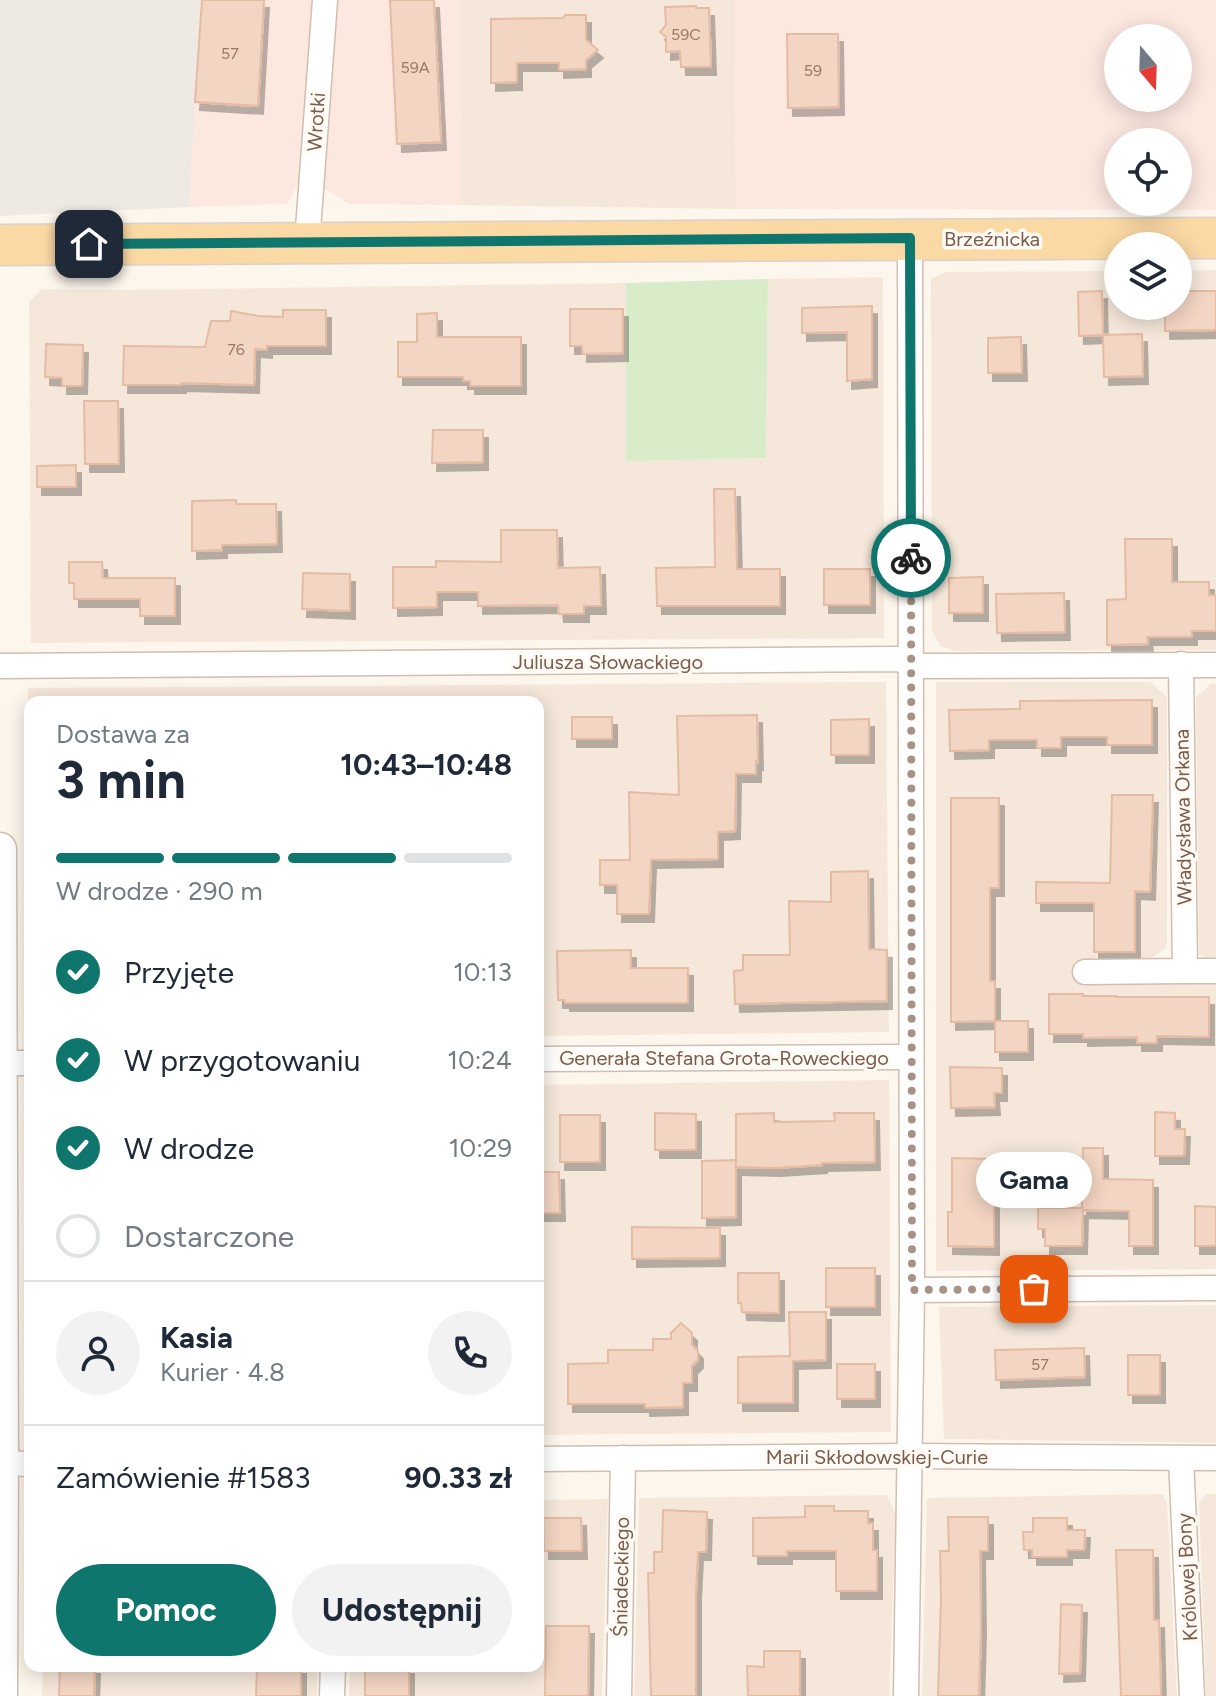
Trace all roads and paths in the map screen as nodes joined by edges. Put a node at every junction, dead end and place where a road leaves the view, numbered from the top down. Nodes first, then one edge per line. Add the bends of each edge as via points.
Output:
1 (325, 0) edge
2 (910, 238) junction
3 (1216, 238) edge
4 (307, 243) junction
5 (0, 245) edge
6 (912, 662) junction
7 (1181, 664) junction
8 (1216, 665) edge
9 (0, 666) edge
10 (0, 849) edge
11 (1185, 971) junction
12 (1216, 971) edge
13 (1085, 972) dead end
14 (910, 1057) junction
15 (544, 1059) edge
16 (0, 1063) edge
17 (24, 1063) edge
18 (1216, 1288) edge
19 (912, 1290) junction
20 (911, 1456) junction
21 (623, 1458) junction
22 (1216, 1458) edge
23 (544, 1459) edge
24 (1181, 1459) junction
25 (11, 1464) edge
26 (333, 1672) edge
27 (1, 1696) edge
28 (332, 1696) edge
29 (619, 1696) edge
30 (906, 1696) edge
31 (1192, 1696) edge

1 - 4 street, Wrotki
2 - 3 main road, Brzeźnicka
2 - 4 main road, Brzeźnicka
2 - 6 street
4 - 5 main road, Brzeźnicka
6 - 7 street, Juliusza Słowackiego
6 - 9 street, Juliusza Słowackiego
6 - 14 street
7 - 8 street, Juliusza Słowackiego
7 - 11 street, Władysława Orkana
10 - 16 street
11 - 12 street
11 - 13 street
14 - 15 street, Generała Stefana Grota-Roweckiego
14 - 19 street
16 - 17 street
16 - 25 street
18 - 19 street
19 - 20 street
20 - 21 street, Marii Skłodowskiej-Curie
20 - 24 street, Marii Skłodowskiej-Curie
20 - 30 street
21 - 23 street, Marii Skłodowskiej-Curie
21 - 29 street, Śniadeckiego
22 - 24 street, Marii Skłodowskiej-Curie
24 - 31 street, Królowej Bony
25 - 27 street
26 - 28 street

